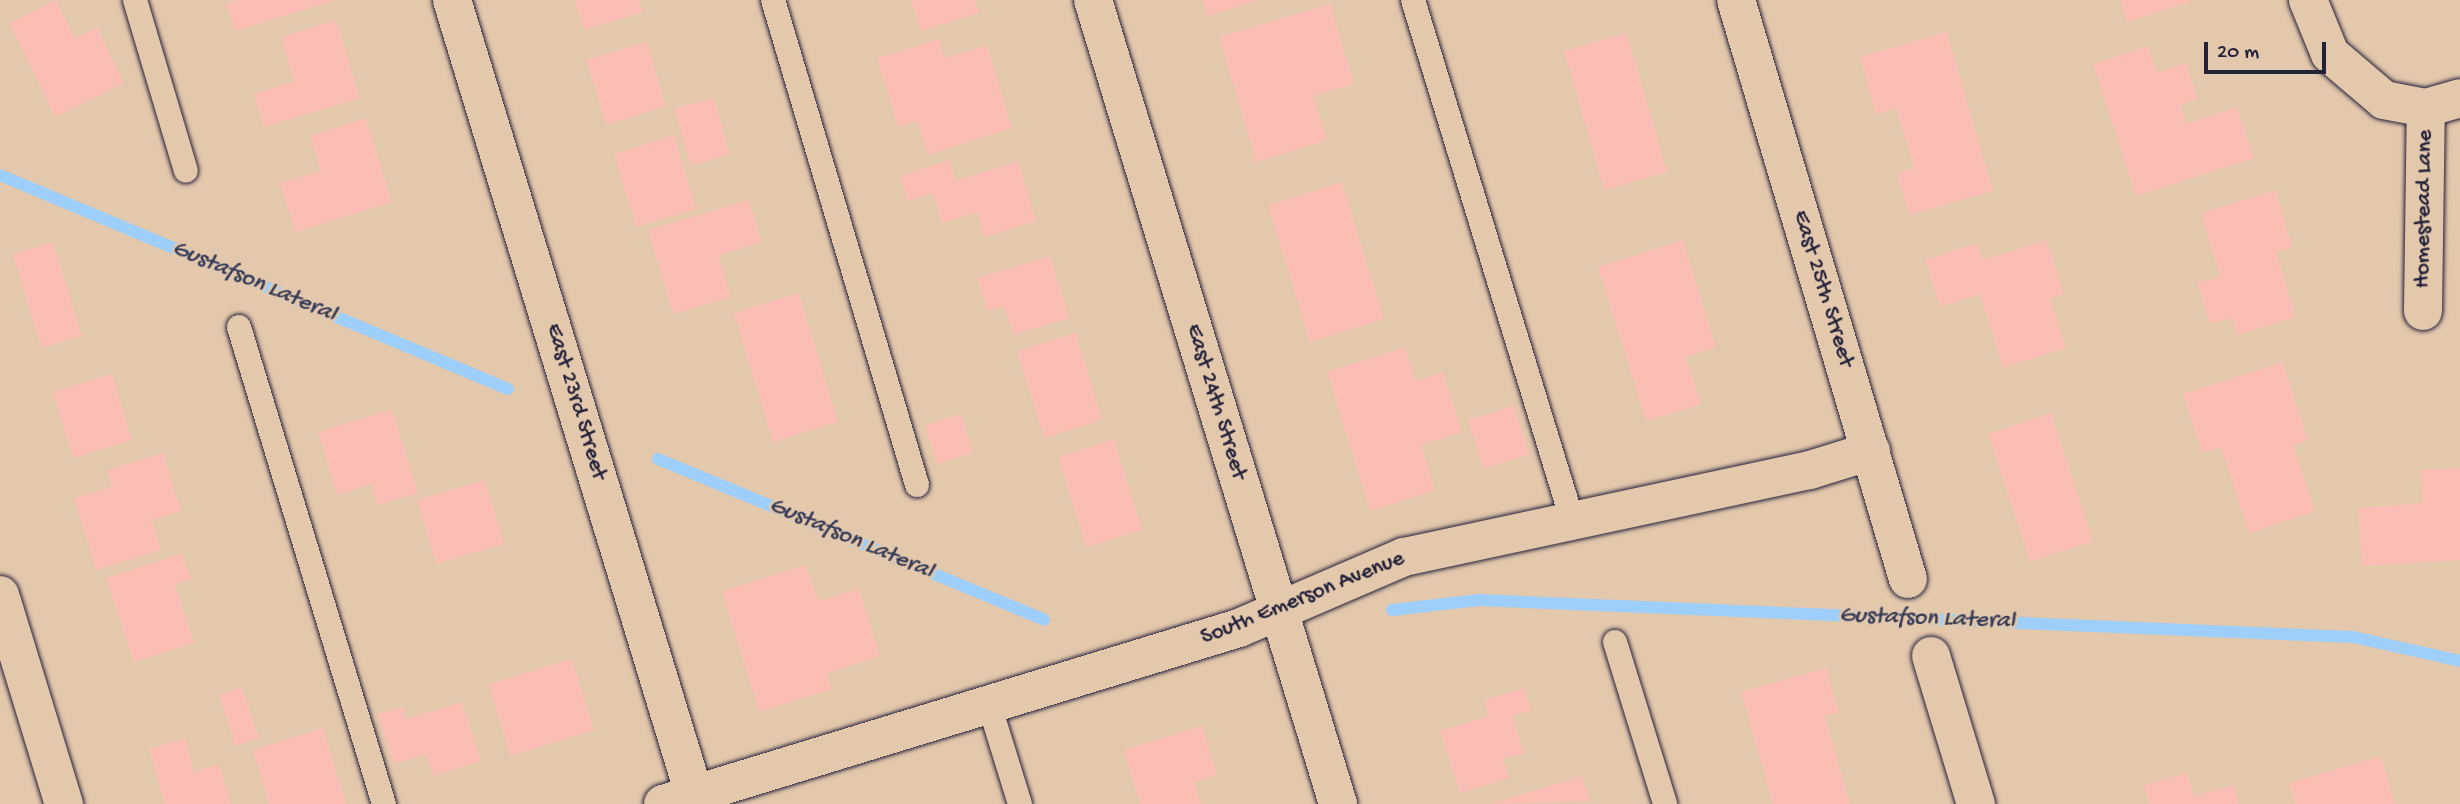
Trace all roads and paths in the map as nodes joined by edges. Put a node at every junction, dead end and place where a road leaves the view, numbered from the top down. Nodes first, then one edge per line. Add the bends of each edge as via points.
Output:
1 (135, 0) edge
2 (452, 0) edge
3 (773, 0) edge
4 (1093, 0) edge
5 (1412, 0) edge
6 (1735, 0) edge
7 (2308, 0) edge
8 (2443, 103) edge
9 (186, 171) dead end
10 (2423, 311) dead end
11 (239, 327) dead end
12 (1871, 451) junction
13 (917, 485) dead end
14 (1573, 523) junction
15 (1908, 579) dead end
16 (0, 595) edge
17 (1278, 611) junction
18 (1615, 642) dead end
19 (1930, 656) dead end
20 (989, 705) junction
21 (684, 801) edge
22 (64, 804) edge
23 (384, 804) edge
24 (1020, 804) edge
25 (1338, 804) edge
26 (1665, 804) edge
27 (1976, 804) edge

1 - 9 lane
2 - 21 street, East 23rd Street
3 - 13 lane
4 - 17 street, East 24th Street
5 - 14 lane
6 - 12 street, East 25th Street
7 - 8 street, Homestead Lane via 2330,54 2367,88 2384,100
8 - 10 street, Homestead Lane
11 - 23 lane
12 - 14 street, South Emerson Avenue
12 - 15 street, East 25th Street
14 - 17 street, South Emerson Avenue via 1404,557
16 - 22 street
17 - 20 street, South Emerson Avenue
17 - 25 street, East 24th Street
18 - 26 lane
19 - 27 street
20 - 21 street, South Emerson Avenue
20 - 24 lane

